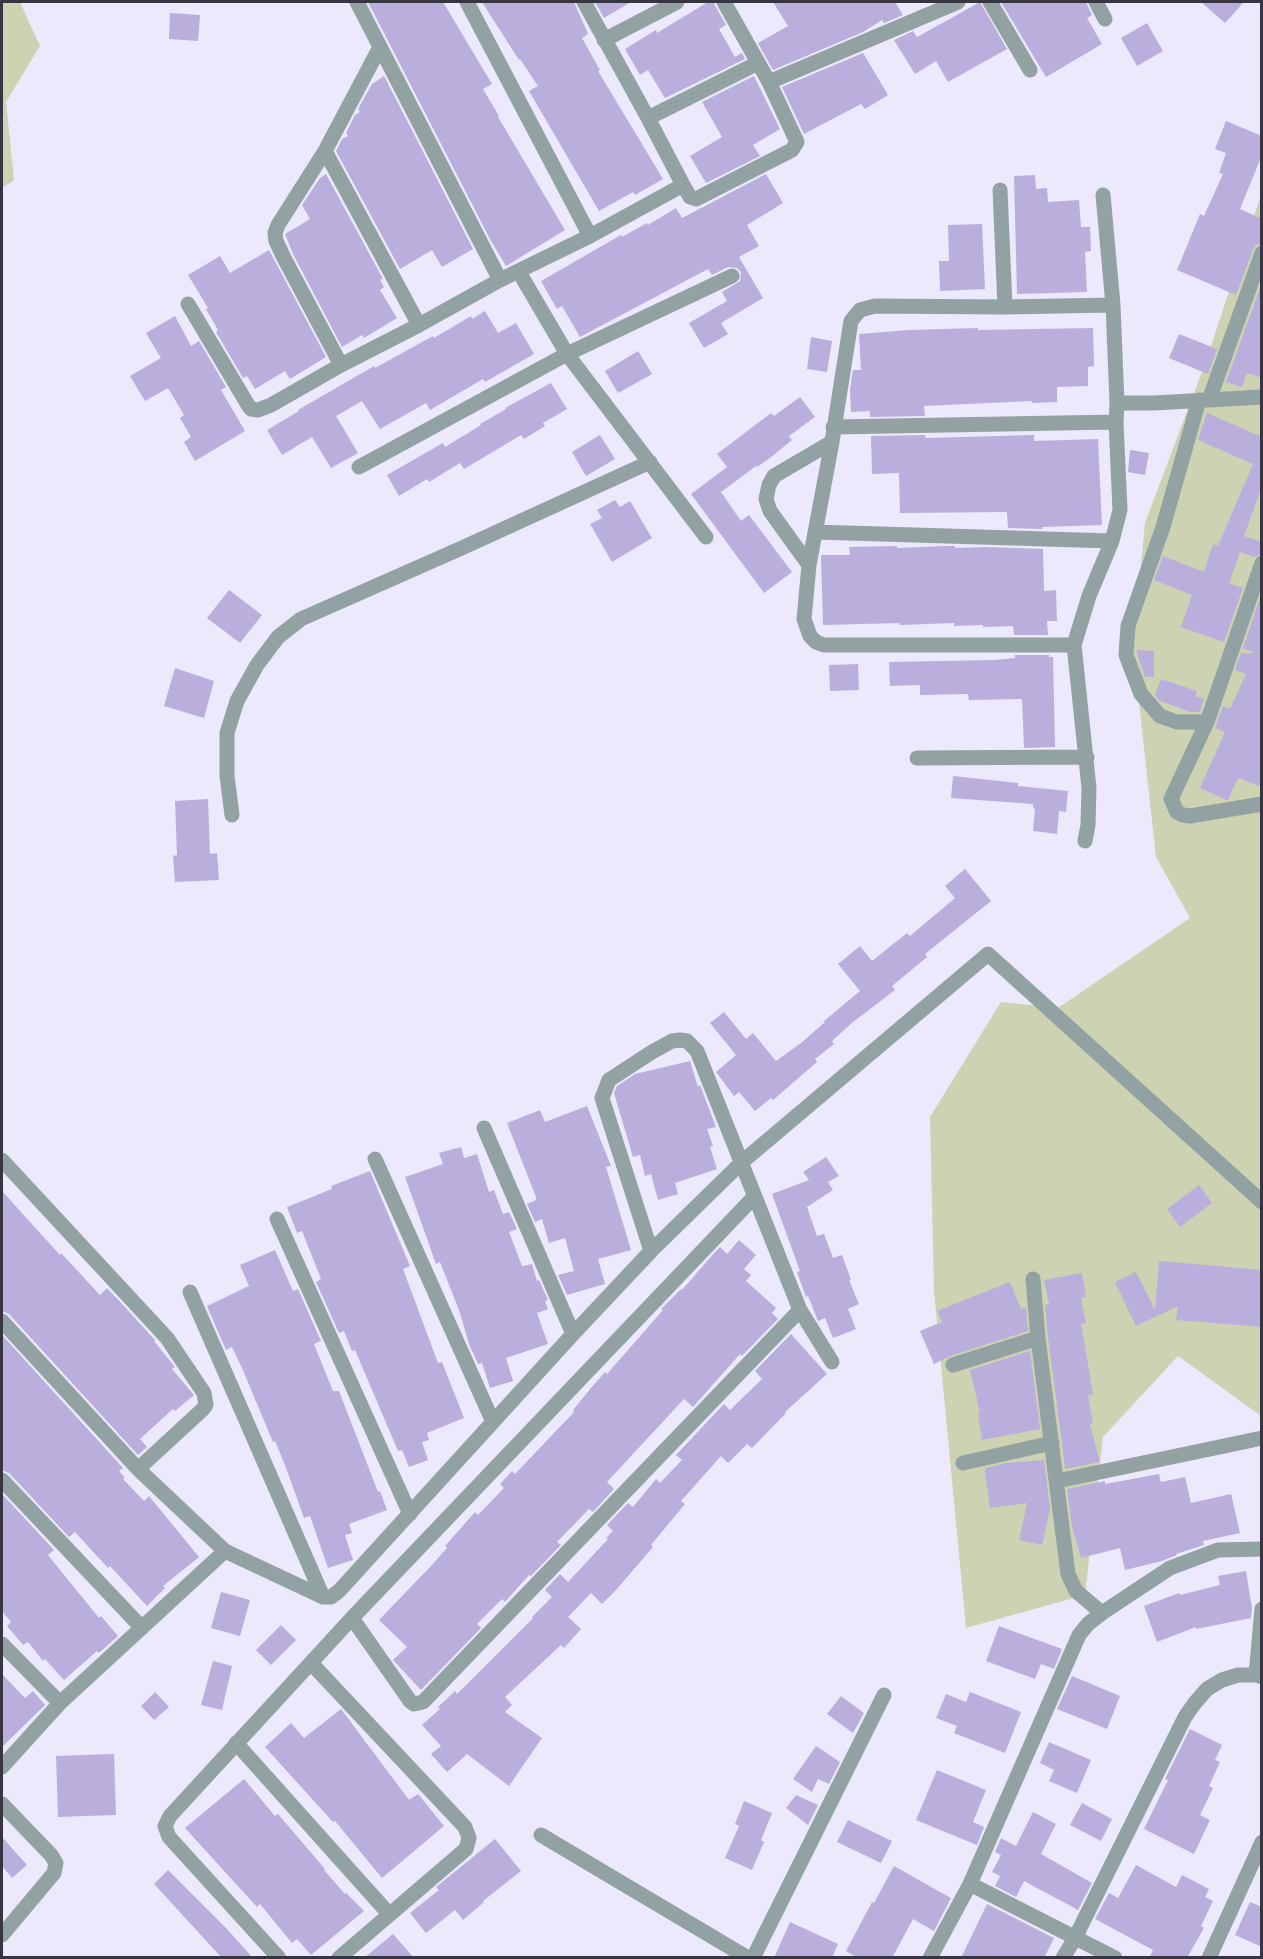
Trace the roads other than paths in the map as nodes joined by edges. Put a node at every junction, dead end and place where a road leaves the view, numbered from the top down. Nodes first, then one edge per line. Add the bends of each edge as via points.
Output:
1 (357, 2) edge
2 (467, 2) edge
3 (584, 2) edge
4 (677, 2) edge
5 (958, 2) edge
6 (990, 2) edge
7 (1096, 2) edge
8 (731, 4) edge
9 (1105, 19) dead end
10 (604, 40) junction
11 (380, 47) junction
12 (758, 63) junction
13 (1030, 70) dead end
14 (769, 82) junction
15 (648, 118) junction
16 (325, 151) junction
17 (683, 185) junction
18 (1000, 190) dead end
19 (1103, 195) dead end
20 (591, 236) junction
21 (1262, 253) edge
22 (519, 272) junction
23 (732, 276) dead end
24 (500, 280) junction
25 (188, 304) dead end
26 (1113, 305) junction
27 (1005, 307) junction
28 (419, 325) junction
29 (567, 354) junction
30 (341, 365) junction
31 (1262, 397) edge
32 (1204, 400) junction
33 (1117, 403) junction
34 (1116, 422) junction
35 (832, 435) junction
36 (650, 462) junction
37 (359, 468) dead end
38 (815, 532) junction
39 (705, 537) dead end
40 (1112, 541) junction
41 (1262, 563) edge
42 (809, 565) junction
43 (1074, 645) junction
44 (1207, 722) junction
45 (1087, 757) junction
46 (917, 758) dead end
47 (1262, 804) edge
48 (232, 815) dead end
49 (1085, 841) dead end
50 (484, 1128) dead end
51 (375, 1159) dead end
52 (2, 1160) edge
53 (744, 1168) junction
54 (753, 1194) junction
55 (1262, 1202) edge
56 (277, 1219) dead end
57 (651, 1251) junction
58 (1033, 1279) dead end
59 (190, 1292) dead end
60 (800, 1310) junction
61 (2, 1321) edge
62 (573, 1334) junction
63 (1038, 1338) junction
64 (832, 1362) dead end
65 (953, 1365) dead end
66 (493, 1422) junction
67 (1262, 1438) edge
68 (1052, 1443) junction
69 (963, 1463) dead end
70 (138, 1468) junction
71 (2, 1480) edge
72 (1057, 1481) junction
73 (410, 1514) junction
74 (1262, 1549) edge
75 (225, 1551) junction
76 (323, 1597) junction
77 (1262, 1608) edge
78 (1102, 1613) junction
79 (352, 1618) junction
80 (142, 1628) junction
81 (2, 1644) edge
82 (311, 1663) junction
83 (1259, 1676) edge
84 (884, 1695) dead end
85 (60, 1703) junction
86 (236, 1743) junction
87 (2, 1767) edge
88 (2, 1803) edge
89 (541, 1835) dead end
90 (1262, 1842) edge
91 (970, 1884) junction
92 (389, 1914) junction
93 (2, 1935) edge
94 (1075, 1938) junction
95 (279, 1958) edge
96 (339, 1958) edge
97 (748, 1958) edge
98 (753, 1958) edge
99 (930, 1958) edge
100 (1063, 1958) edge
101 (1115, 1958) edge
102 (1209, 1958) edge

1 - 11 street
2 - 20 street
3 - 10 street
4 - 10 street
5 - 14 street
6 - 13 street
7 - 9 street
8 - 12 street
10 - 15 street
11 - 16 street
11 - 24 street
12 - 14 street
12 - 15 street
14 - 17 street via 797,142 795,146 696,199 690,197
15 - 17 street
16 - 28 street
16 - 30 street via 275,233 284,258
17 - 20 street
18 - 27 street
19 - 26 street
20 - 22 street
21 - 32 street
22 - 24 street
22 - 29 street
23 - 29 street
24 - 28 street
25 - 30 street via 251,409 271,405
26 - 27 street
26 - 33 street
27 - 35 street via 875,306 860,310 851,321
28 - 30 street
29 - 36 street
29 - 37 street
31 - 32 street
32 - 33 street
32 - 44 street via 1128,626 1126,655 1141,694 1160,716 1177,722
33 - 34 street
34 - 35 street
34 - 40 street via 1120,510
35 - 38 street
35 - 42 street via 774,476 766,499 770,511
36 - 39 street
36 - 48 street via 301,619 278,637 237,701 227,734
38 - 40 street
38 - 42 street
40 - 43 street
41 - 44 street
42 - 43 street via 804,620 810,636 824,645
43 - 45 street
44 - 47 street via 1171,799 1177,812 1190,816
45 - 46 street
45 - 49 street
50 - 62 street
51 - 66 street
52 - 70 street via 166,1338 204,1393 206,1405 202,1410
53 - 54 street
53 - 55 street via 988,954
53 - 57 street
53 - 57 street via 697,1051 687,1041 672,1041 609,1080 602,1098
54 - 60 street
54 - 79 street
56 - 73 street
57 - 62 street
58 - 63 street
59 - 76 street
60 - 64 street
60 - 79 street via 423,1702 410,1701
61 - 70 street
62 - 66 street
63 - 65 street
63 - 68 street
66 - 73 street
67 - 72 street
68 - 69 street
68 - 72 street
70 - 75 street
71 - 80 street
72 - 78 street via 1068,1574 1082,1597
73 - 76 street via 339,1592
74 - 78 street via 1218,1550 1170,1568
75 - 76 street
75 - 80 street
77 - 83 street
78 - 91 street via 1079,1635
79 - 82 street
80 - 85 street
81 - 85 street
82 - 86 street
82 - 92 street via 468,1833 466,1849
83 - 94 street via 1238,1675 1222,1680 1194,1704
84 - 98 street
85 - 87 street
86 - 92 street
86 - 95 street via 170,1816 166,1832
88 - 93 street via 56,1863 54,1873
89 - 97 street
90 - 102 street
91 - 94 street
91 - 99 street
92 - 96 street
94 - 100 street
94 - 101 street

